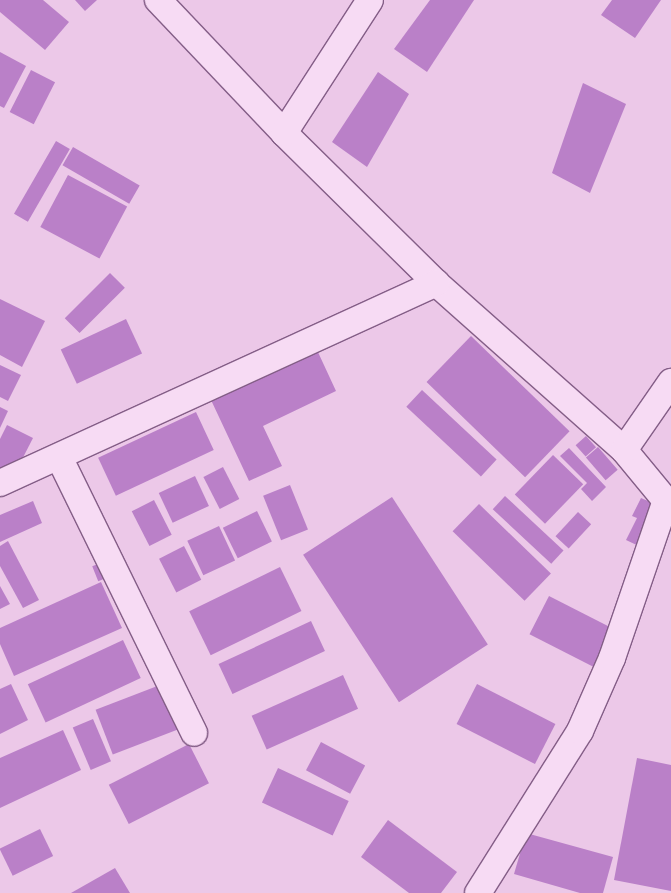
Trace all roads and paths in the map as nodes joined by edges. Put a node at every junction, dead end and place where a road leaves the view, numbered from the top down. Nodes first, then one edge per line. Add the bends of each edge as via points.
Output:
1 (158, 0) edge
2 (370, 0) edge
3 (284, 133) junction
4 (436, 283) junction
5 (671, 382) edge
6 (624, 450) junction
7 (59, 457) junction
8 (0, 482) edge
9 (668, 504) edge
10 (194, 733) dead end
11 (478, 893) edge

1 - 3 street
2 - 3 street
3 - 4 street
4 - 6 street
4 - 7 street
5 - 6 street
6 - 9 street
7 - 8 street
7 - 10 street
9 - 11 street via 612,658 580,731

